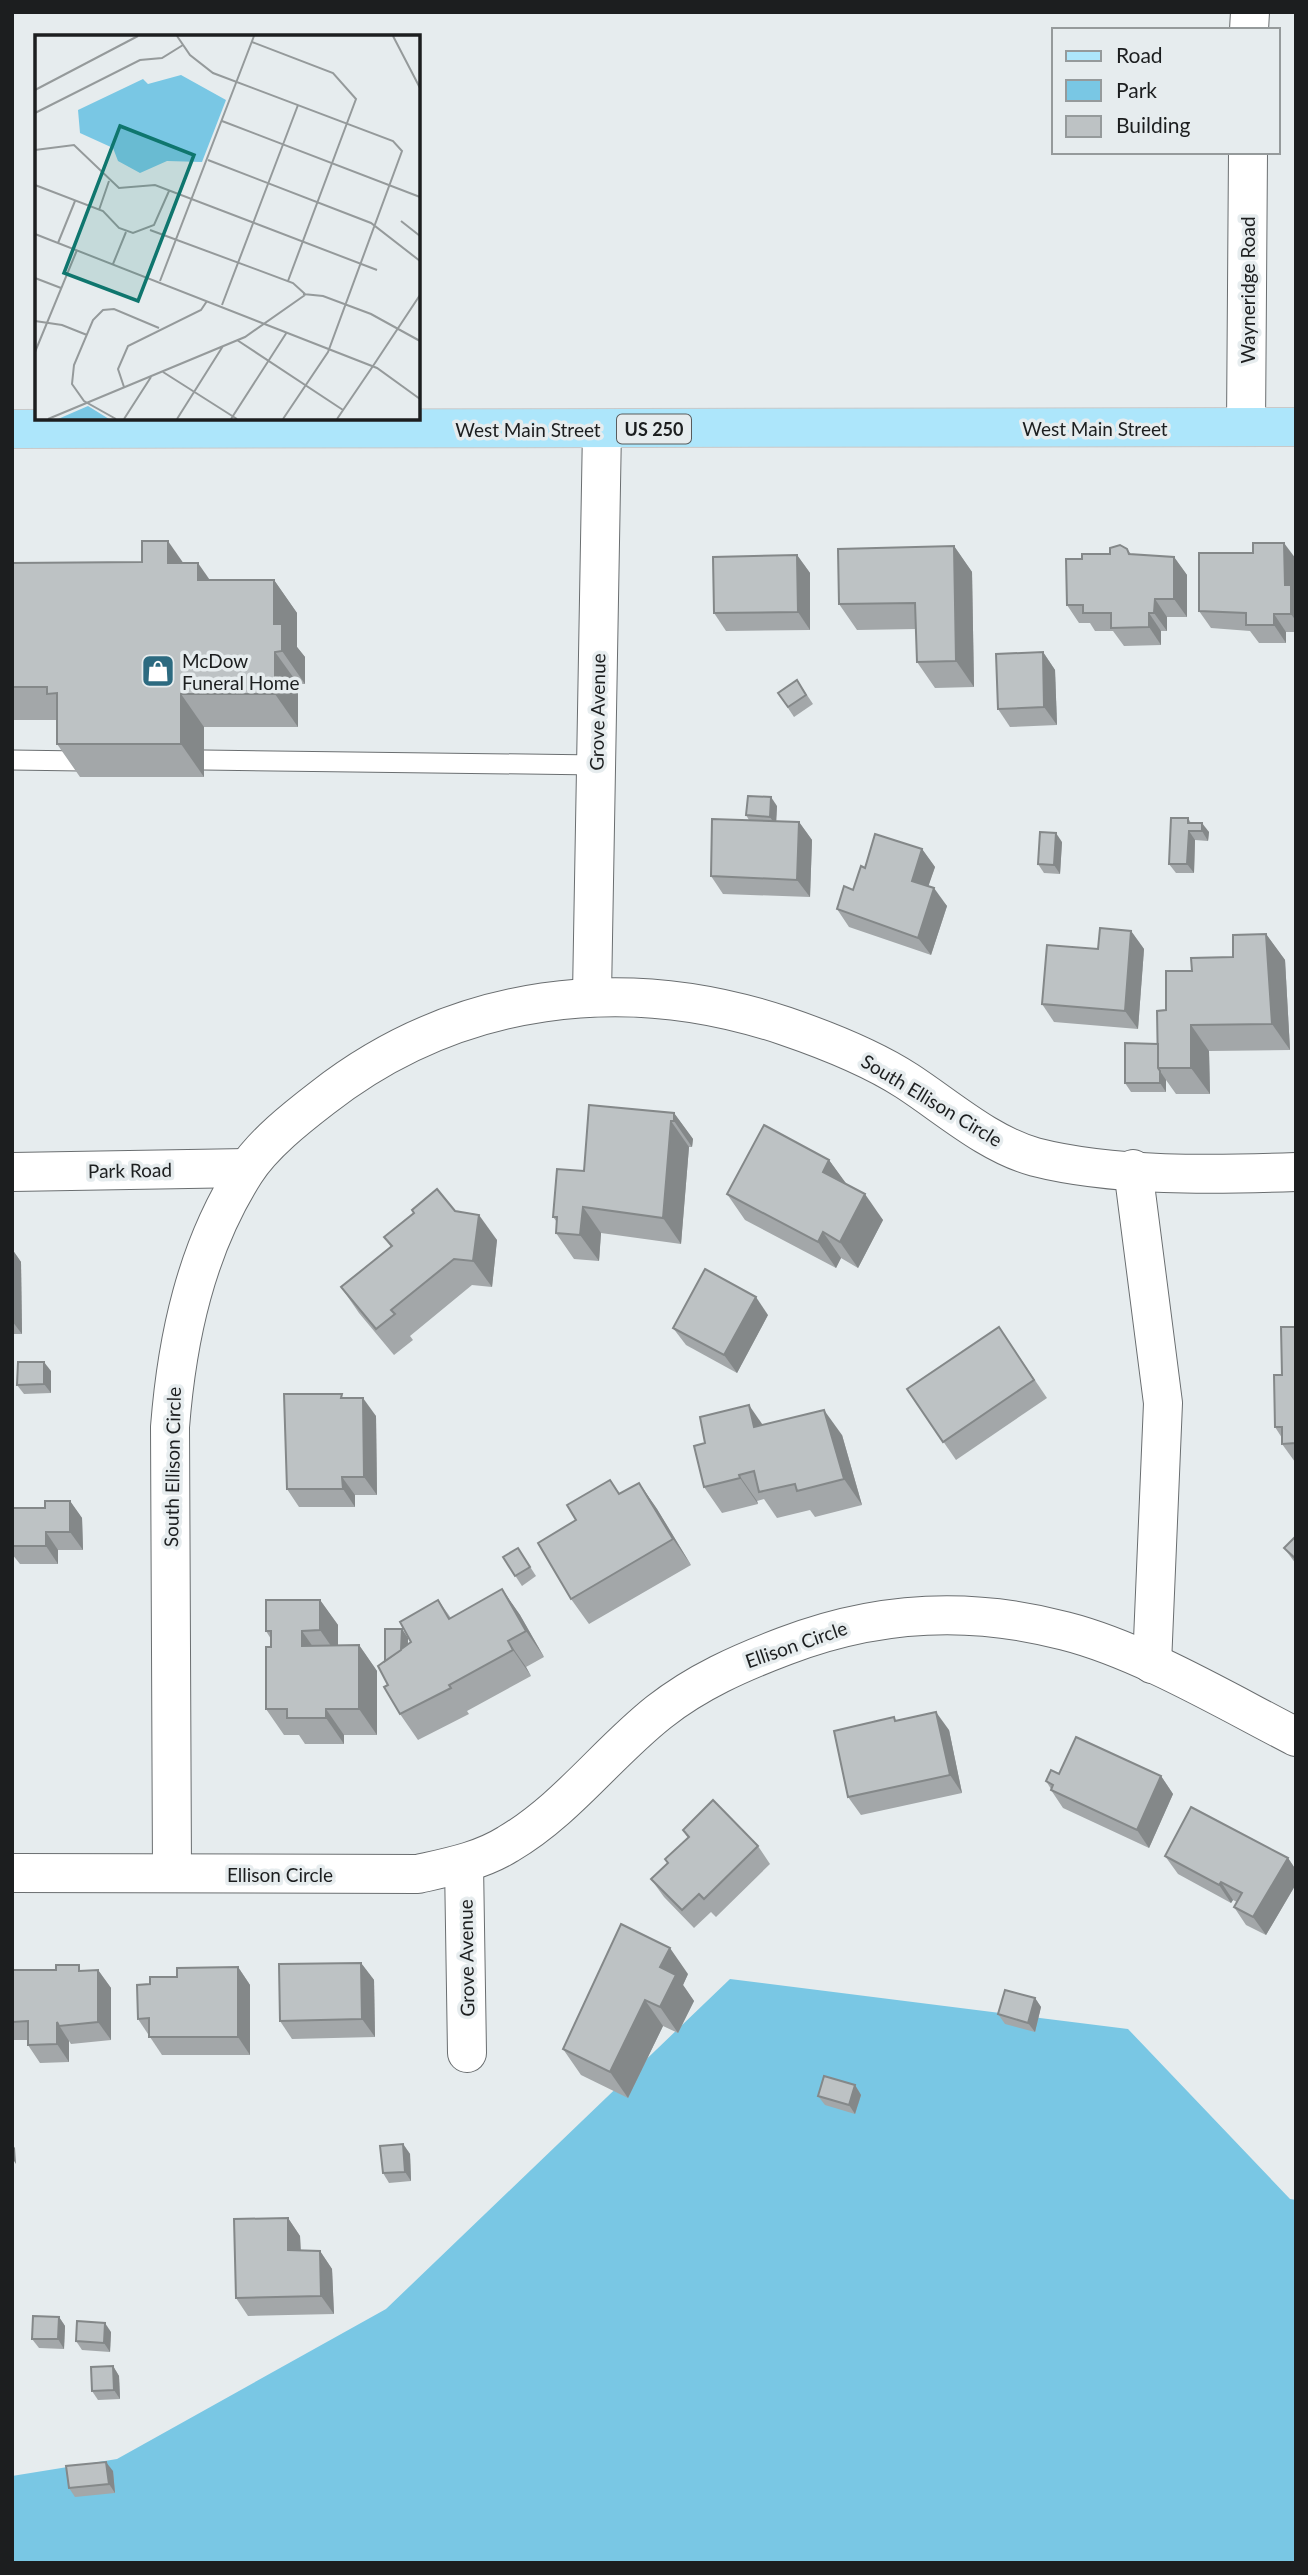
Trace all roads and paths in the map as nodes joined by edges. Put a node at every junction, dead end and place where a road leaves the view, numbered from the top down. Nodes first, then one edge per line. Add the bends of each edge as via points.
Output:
1 (1248, 154) edge
2 (1246, 427) junction
3 (1296, 427) edge
4 (12, 429) edge
5 (602, 429) junction
6 (12, 760) edge
7 (204, 760) dead end
8 (80, 761) edge
9 (597, 765) junction
10 (592, 995) junction
11 (247, 1168) junction
12 (1133, 1169) junction
13 (12, 1172) edge
14 (1296, 1172) edge
15 (1152, 1664) junction
16 (1296, 1737) edge
17 (464, 1864) junction
18 (12, 1873) edge
19 (172, 1873) junction
20 (467, 2053) dead end

1 - 2 street, Wayneridge Road
2 - 3 main road, West Main Street / US 250
2 - 5 main road, West Main Street / US 250
4 - 5 main road, West Main Street / US 250
5 - 9 street, Grove Avenue
6 - 8 lane
7 - 9 lane
9 - 10 street, Grove Avenue
10 - 11 street, South Ellison Circle via 531,1002 480,1015 396,1051 298,1116
10 - 12 street, South Ellison Circle via 692,1004 782,1025 903,1079 990,1137 1030,1156 1072,1166
11 - 13 street, Park Road
11 - 19 street, South Ellison Circle via 200,1267 174,1373 170,1427
12 - 14 street, South Ellison Circle via 1224,1175
12 - 15 street via 1163,1403
15 - 16 street, Ellison Circle
15 - 17 street, Ellison Circle via 1067,1631 1004,1618 911,1616 819,1633 735,1665 696,1686 626,1740 541,1821 508,1845
17 - 19 street, Ellison Circle via 418,1874
17 - 20 street, Grove Avenue
18 - 19 street, Ellison Circle

